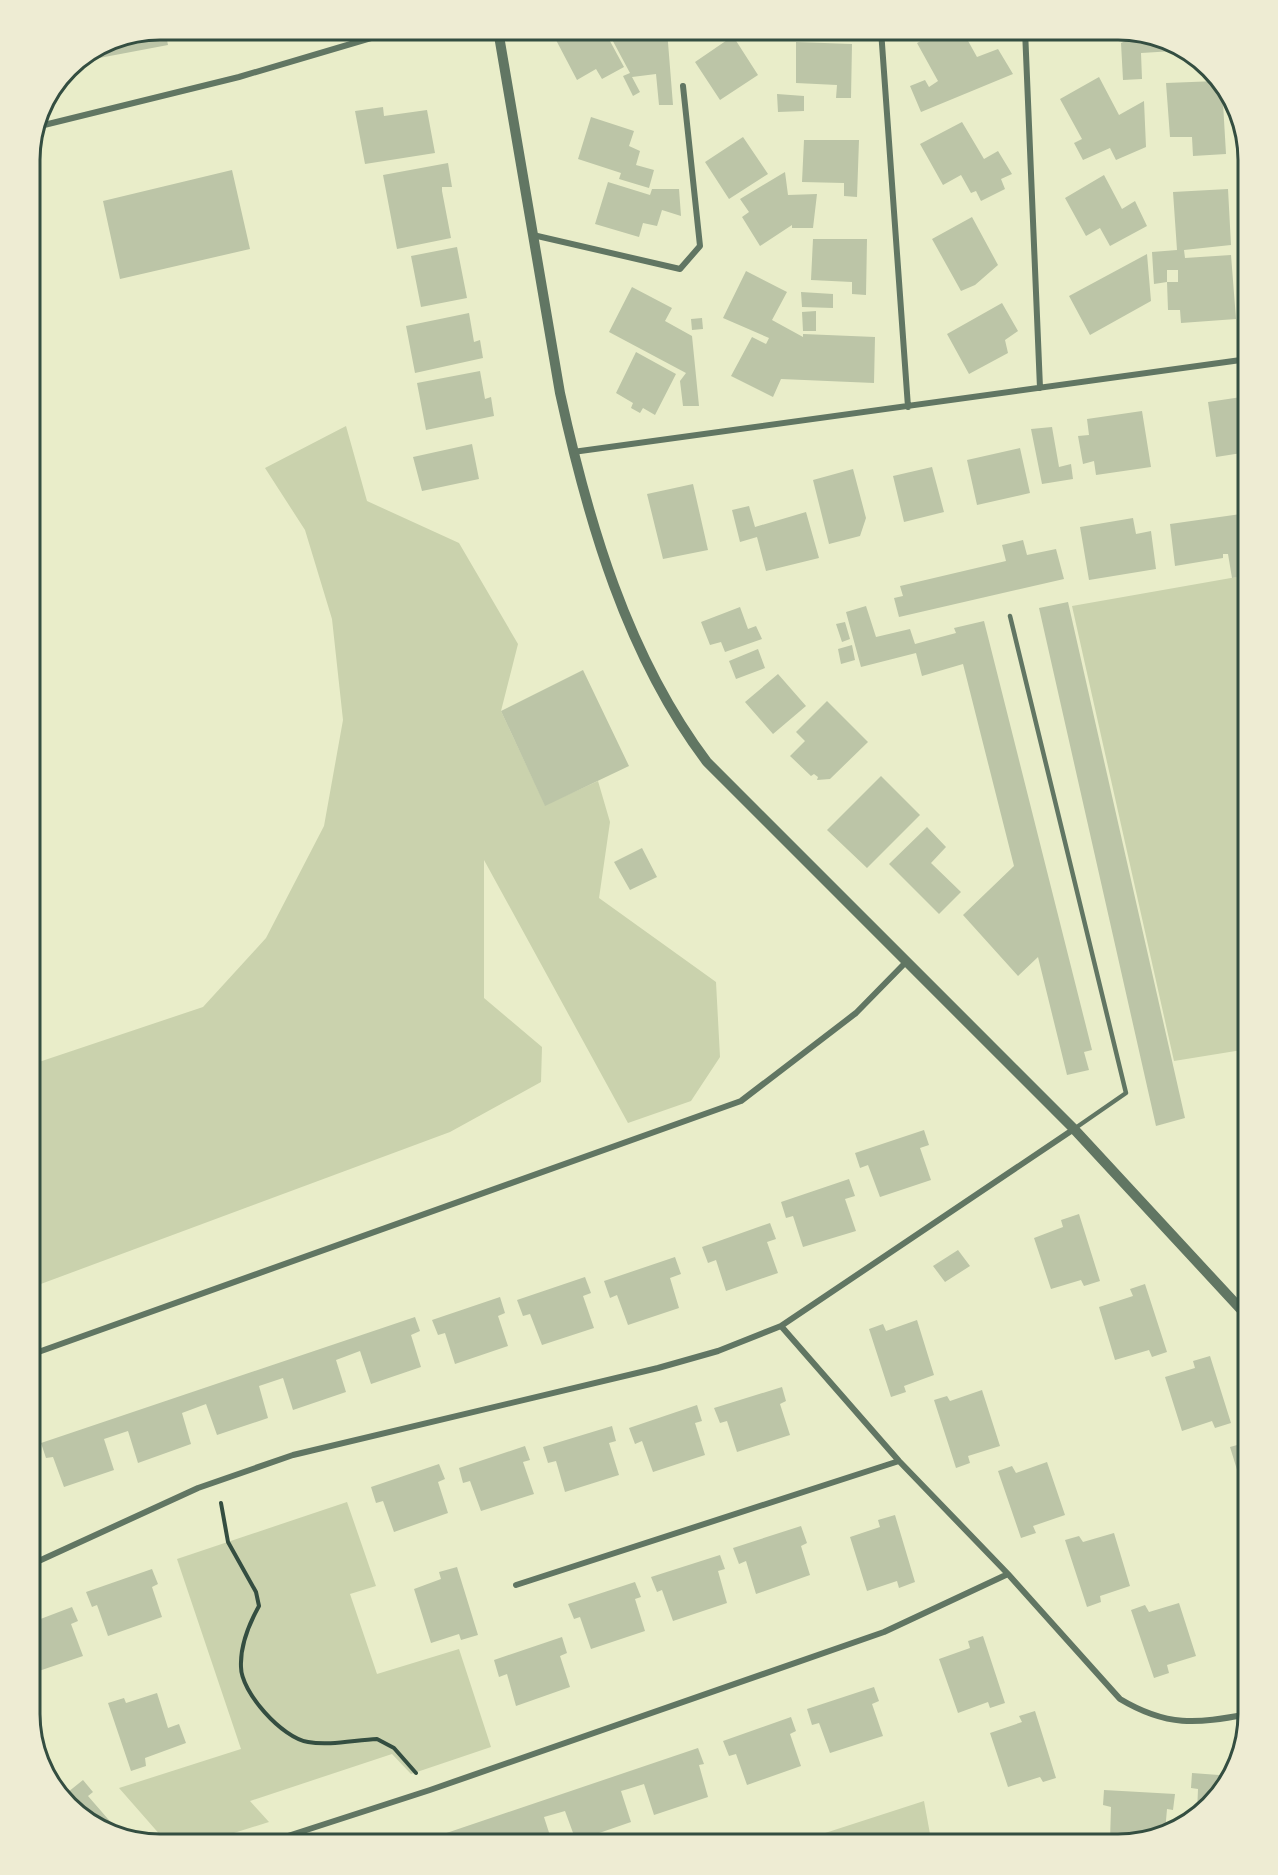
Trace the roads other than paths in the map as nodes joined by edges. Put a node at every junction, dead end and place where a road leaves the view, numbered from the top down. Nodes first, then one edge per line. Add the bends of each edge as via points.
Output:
1 (363, 40) edge
2 (500, 40) edge
3 (882, 41) edge
4 (1024, 41) edge
5 (683, 86) dead end
6 (47, 124) edge
7 (533, 235) junction
8 (1238, 360) edge
9 (1040, 388) junction
10 (908, 407) junction
11 (573, 453) junction
12 (1010, 616) dead end
13 (907, 961) junction
14 (1074, 1129) junction
15 (1238, 1306) edge
16 (781, 1326) junction
17 (40, 1351) edge
18 (899, 1461) junction
19 (40, 1560) edge
20 (1008, 1574) junction
21 (516, 1585) dead end
22 (1238, 1716) edge
23 (294, 1834) edge

1 - 6 street via 239,77
2 - 7 street
3 - 10 street
4 - 9 street
5 - 7 street via 700,246 680,269
7 - 11 street
8 - 9 street
9 - 10 street
10 - 11 street
11 - 13 street via 609,570 637,640 681,727 706,762
12 - 14 lane via 1126,1093
13 - 14 street
13 - 17 street via 856,1013 741,1101
14 - 15 street
14 - 16 street
16 - 18 street
16 - 19 street via 718,1351 658,1368 303,1452 198,1488
18 - 20 street
18 - 21 street
20 - 22 street via 1120,1699 1166,1720 1192,1723
20 - 23 street via 884,1632

